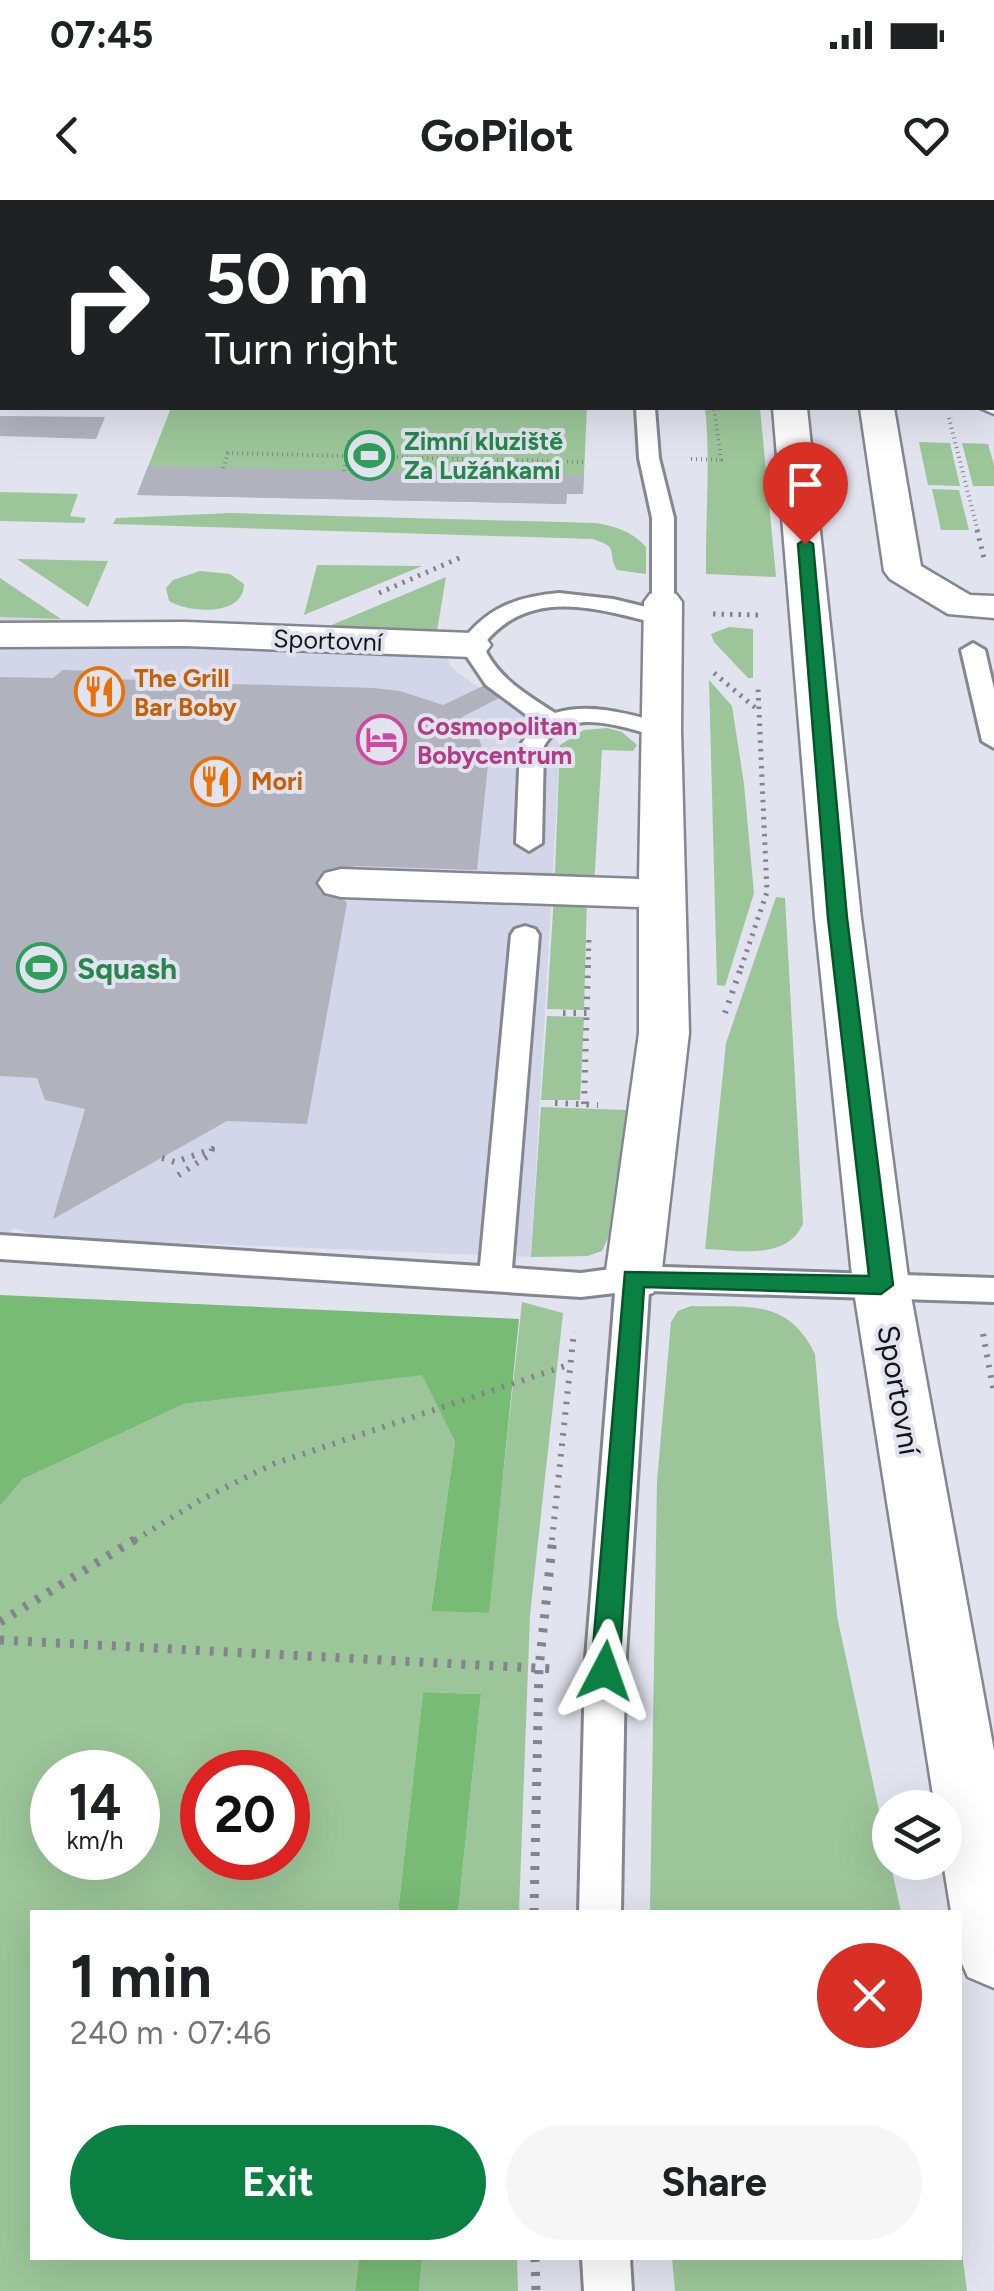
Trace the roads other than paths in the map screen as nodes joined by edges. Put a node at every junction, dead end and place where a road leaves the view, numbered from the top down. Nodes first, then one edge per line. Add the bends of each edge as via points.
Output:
1 (645, 410) edge
2 (790, 410) edge
3 (877, 410) edge
4 (978, 607) edge
5 (663, 610) junction
6 (186, 634) junction
7 (0, 635) edge
8 (471, 646) junction
9 (973, 650) dead end
10 (172, 672) dead end
11 (552, 722) junction
12 (660, 730) junction
13 (994, 741) edge
14 (529, 844) dead end
15 (341, 884) dead end
16 (663, 894) junction
17 (525, 935) dead end
18 (0, 1247) edge
19 (633, 1278) junction
20 (495, 1279) junction
21 (881, 1285) junction
22 (994, 1290) edge
23 (600, 1910) edge
24 (994, 1952) edge
25 (606, 2260) edge
26 (608, 2291) edge

1 - 5 lane via 663,518
2 - 21 street, Sportovní
3 - 4 street via 903,572
5 - 8 lane via 544,601 500,616
5 - 12 street
6 - 7 street, Sportovní
6 - 8 street, Sportovní
6 - 10 street
8 - 11 lane via 488,676
9 - 13 lane
11 - 12 lane via 604,716
11 - 14 lane via 536,733 532,746
12 - 16 street
15 - 16 street
16 - 19 street via 664,1033
17 - 20 lane
18 - 20 lane
19 - 20 lane via 581,1285
19 - 21 lane
19 - 23 lane via 605,1671
21 - 22 lane
21 - 24 street, Sportovní
25 - 26 lane

